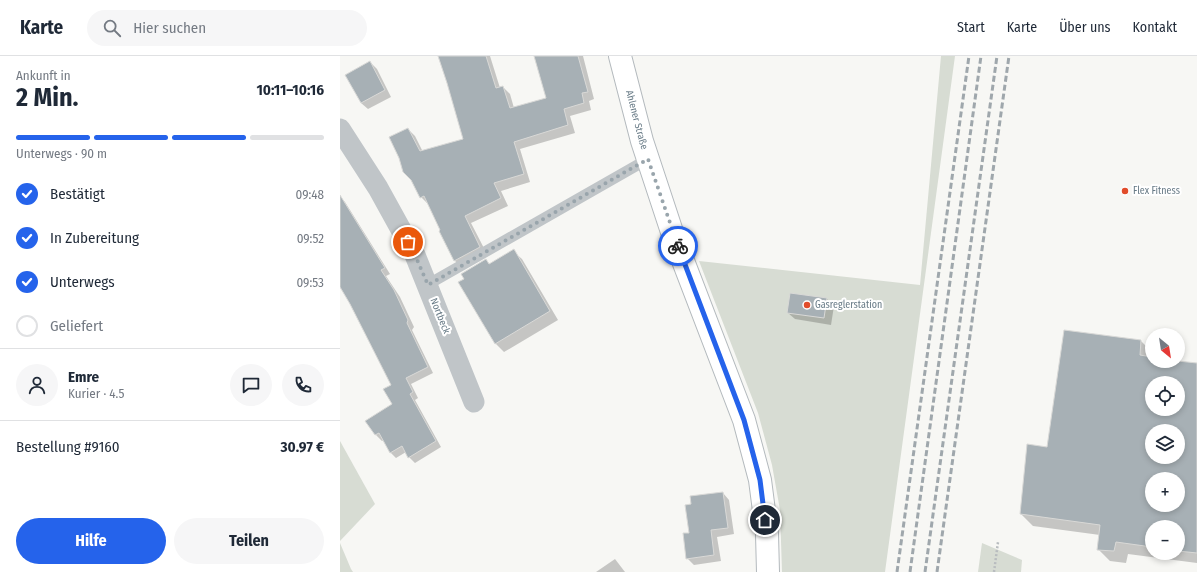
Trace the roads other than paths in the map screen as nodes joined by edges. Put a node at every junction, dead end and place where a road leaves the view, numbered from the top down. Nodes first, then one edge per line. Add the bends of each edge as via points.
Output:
1 (620, 56) edge
2 (340, 130) edge
3 (648, 159) junction
4 (428, 285) junction
5 (474, 402) dead end
6 (768, 572) edge

1 - 3 main road, Ahlener Straße
2 - 4 street, Nortbeck via 378,188 415,255
3 - 4 lane
3 - 6 main road, Ahlener Straße via 672,232 744,420 760,480 767,534
4 - 5 street, Nortbeck

